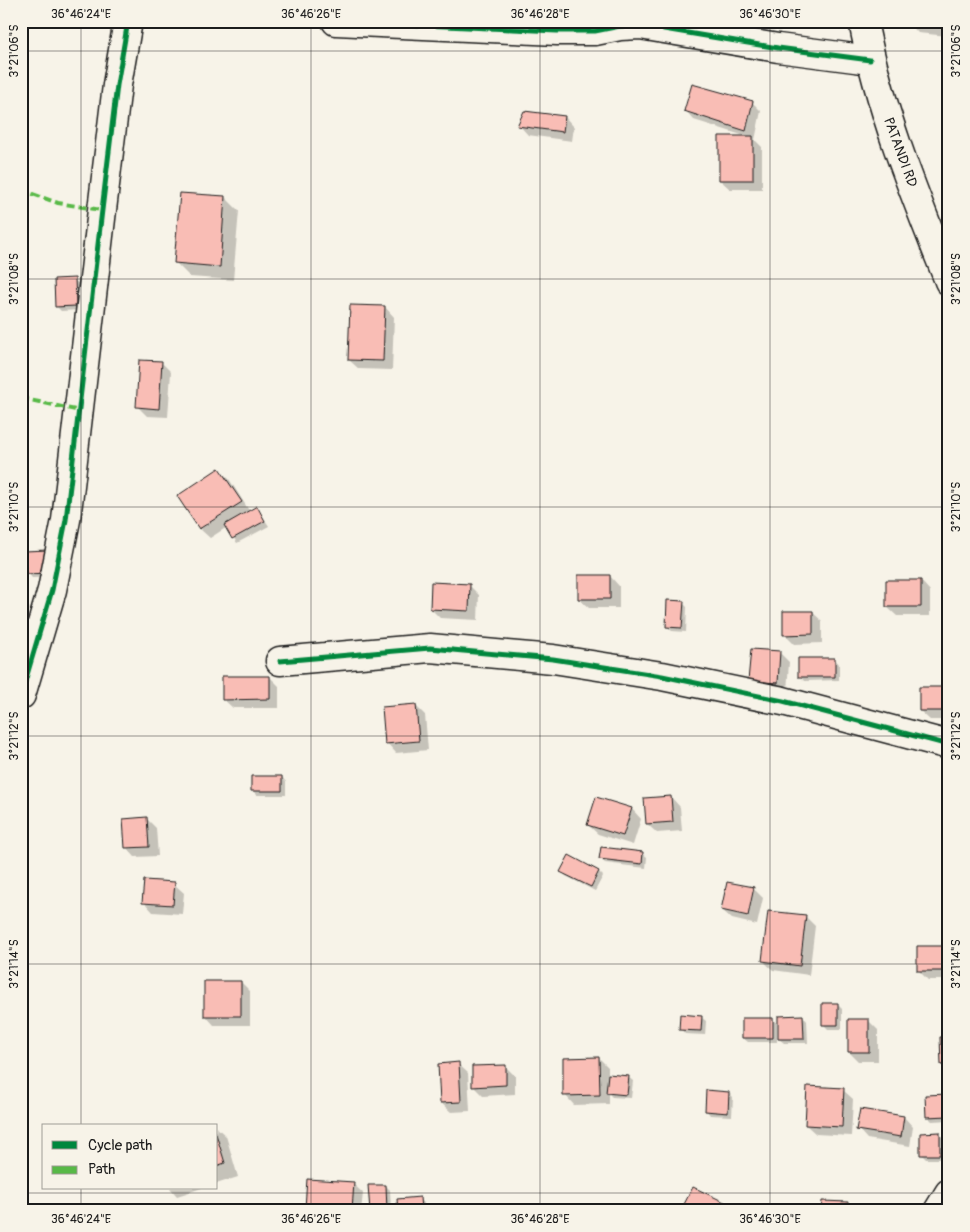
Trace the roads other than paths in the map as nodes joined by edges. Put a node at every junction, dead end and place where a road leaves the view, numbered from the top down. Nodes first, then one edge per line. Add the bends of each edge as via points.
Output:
1 (128, 21) edge
2 (336, 21) edge
3 (863, 21) edge
4 (870, 60) junction
5 (949, 281) edge
6 (280, 661) dead end
7 (21, 695) edge
8 (949, 745) edge
9 (949, 1193) edge
10 (938, 1211) edge

1 - 7 street via 117,85 66,520 52,590
2 - 4 street via 557,31 595,31 640,25
3 - 4 street, PATANDI RD
4 - 5 street, PATANDI RD
6 - 8 street via 430,648 553,659 662,676 783,701
9 - 10 street

